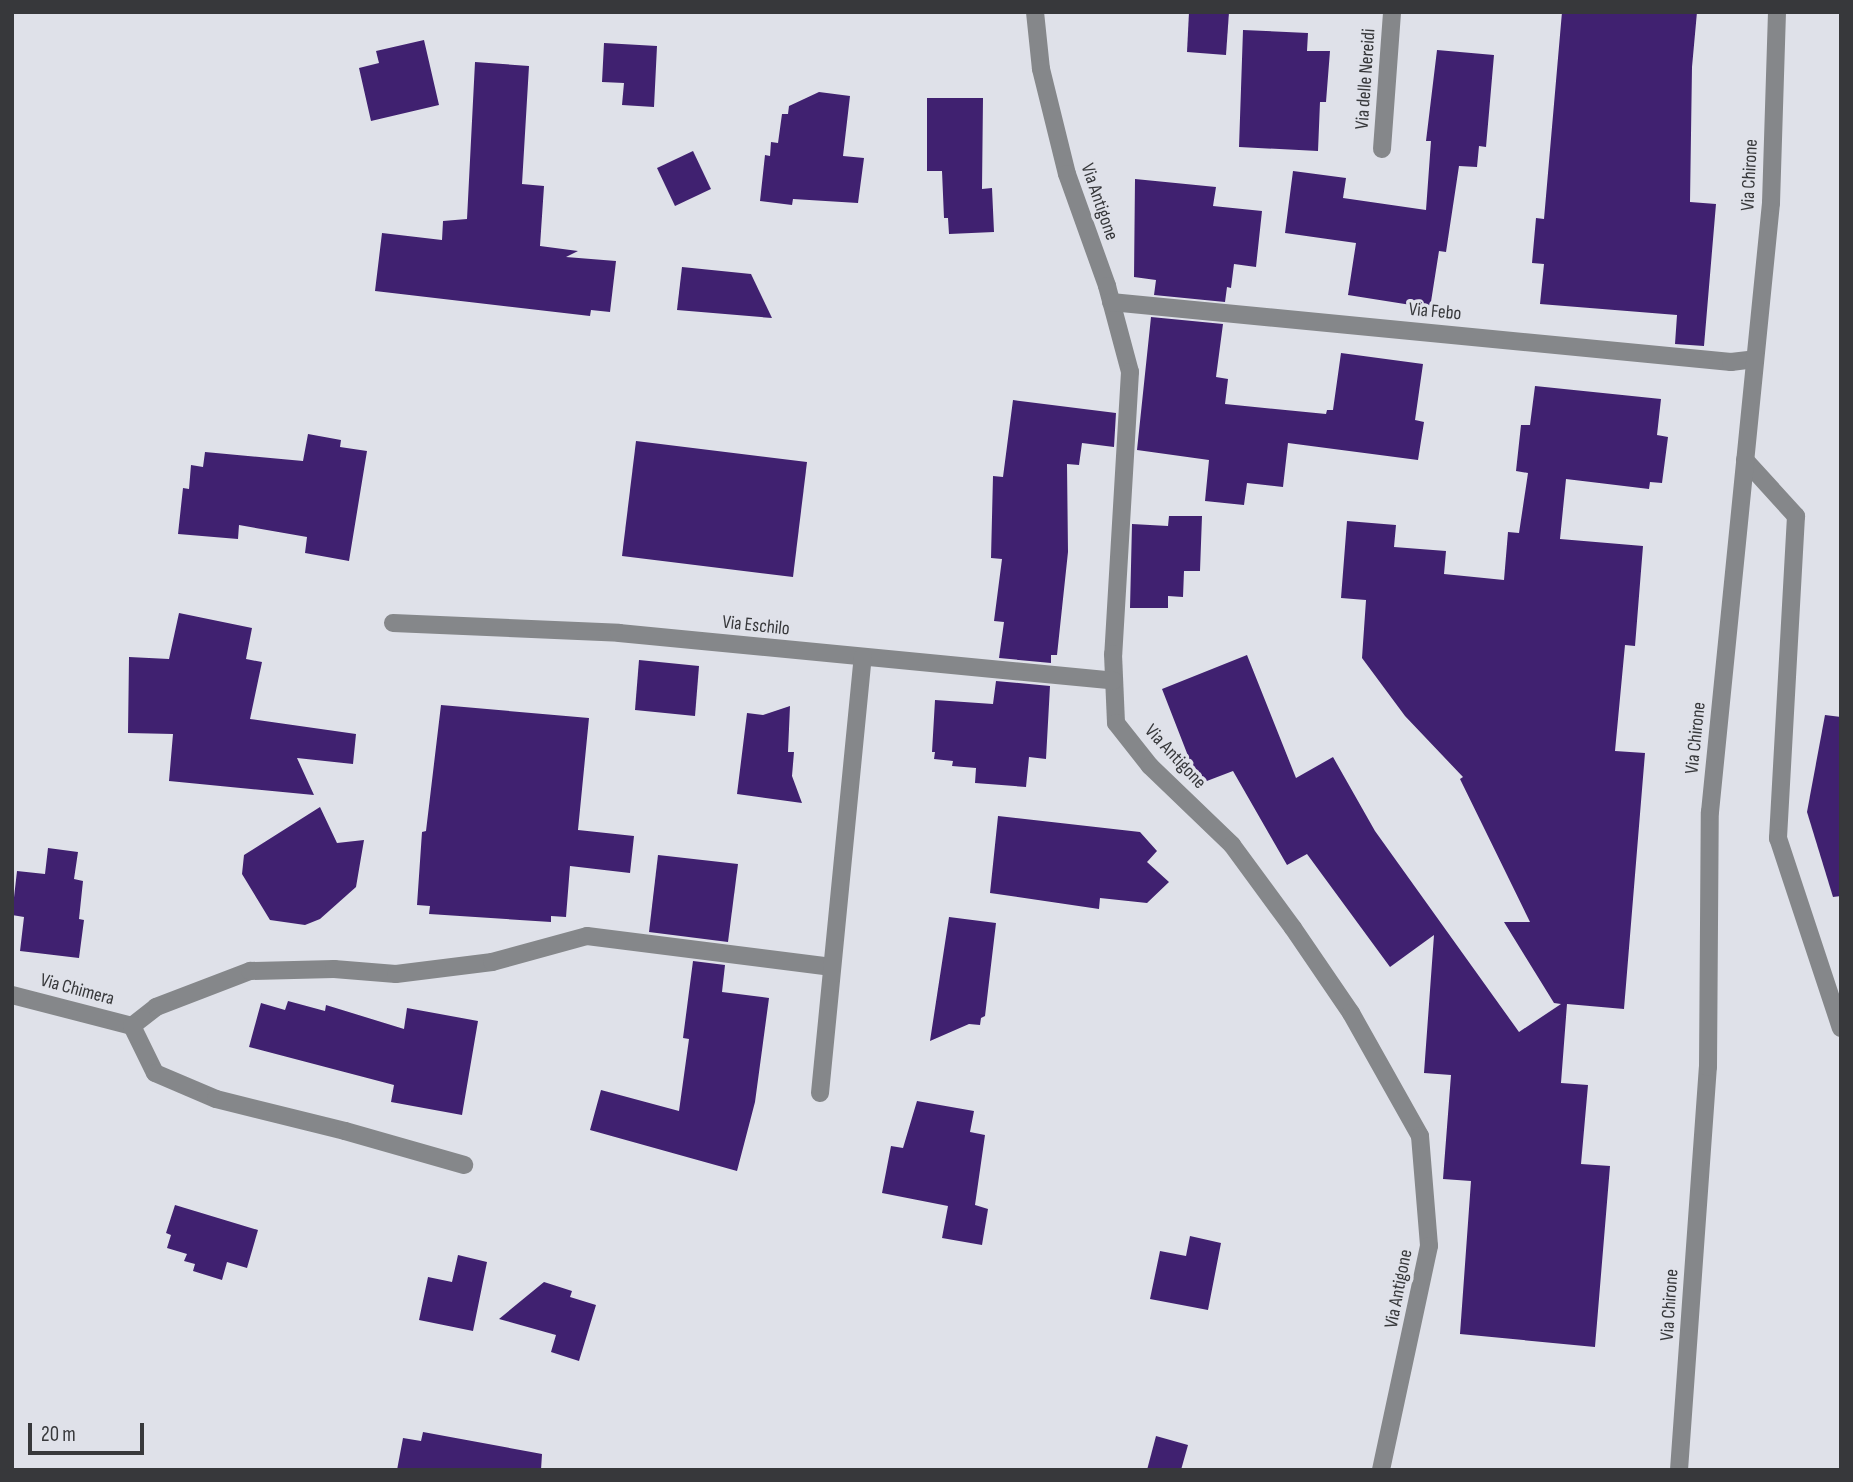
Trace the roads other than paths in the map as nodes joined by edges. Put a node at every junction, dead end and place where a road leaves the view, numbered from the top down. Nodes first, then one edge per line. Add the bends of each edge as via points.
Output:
1 (1035, 12) edge
2 (1392, 12) edge
3 (1777, 12) edge
4 (1382, 149) dead end
5 (1111, 302) junction
6 (1755, 359) junction
7 (1745, 460) junction
8 (393, 623) dead end
9 (863, 657) junction
10 (1114, 681) junction
11 (832, 967) junction
12 (12, 995) edge
13 (132, 1026) junction
14 (1841, 1028) edge
15 (820, 1093) dead end
16 (464, 1165) dead end
17 (1381, 1470) edge
18 (1679, 1470) edge

1 - 5 street, Via Antigone via 1041,69 1067,174
2 - 4 street, Via delle Nereidi
3 - 6 street, Via Chirone via 1770,203
5 - 6 street, Via Febo via 1731,362
5 - 10 street, Via Antigone via 1130,372
6 - 7 street, Via Chirone
7 - 14 street via 1796,516 1778,838
7 - 18 street, Via Chirone via 1710,813 1708,1067
8 - 9 street, Via Eschilo via 619,634
9 - 10 street, Via Eschilo
9 - 11 street
10 - 17 street, Via Antigone via 1116,723 1150,766 1232,845 1286,917 1351,1013 1420,1136 1429,1246
11 - 13 street via 587,936 492,962 396,974 334,969 250,971 156,1007
11 - 15 street
12 - 13 street, Via Chimera
13 - 16 street via 155,1073 204,1094

